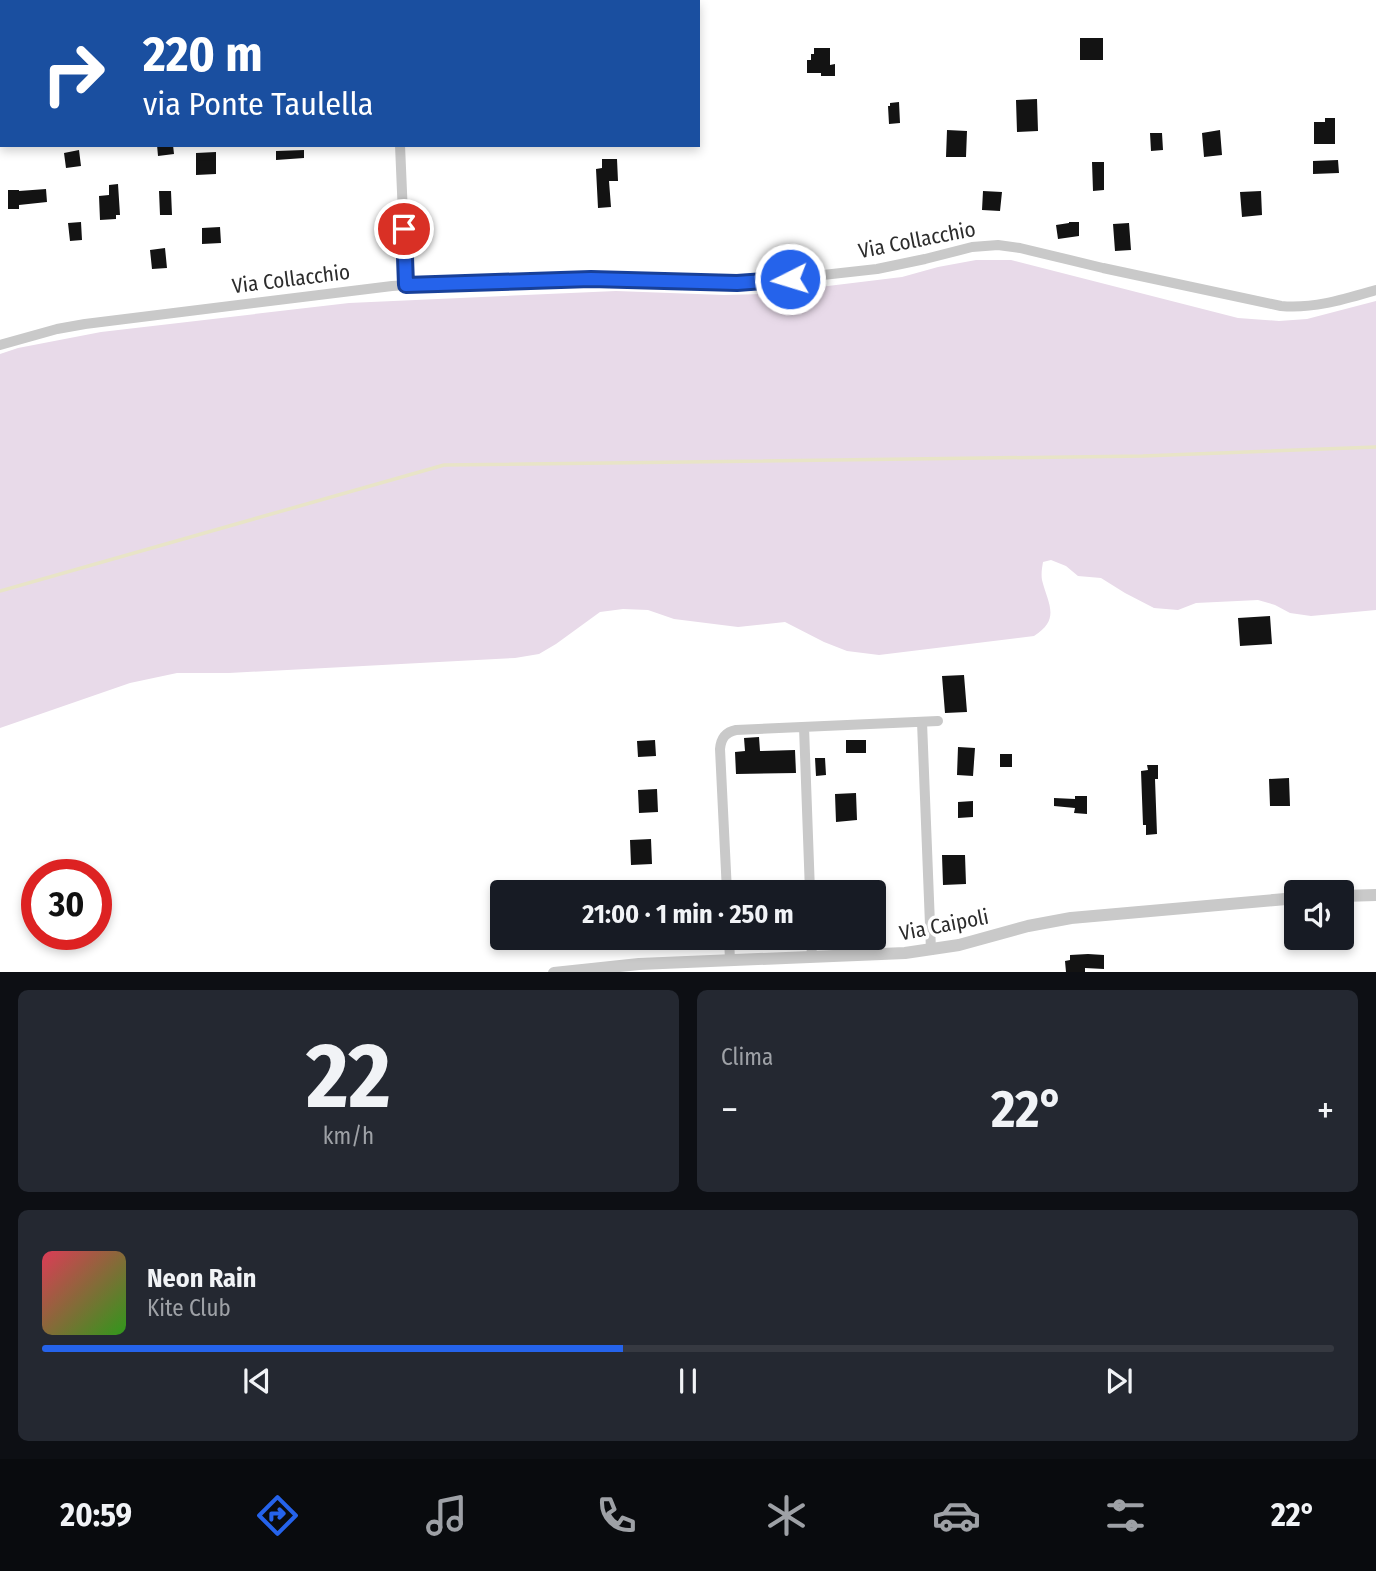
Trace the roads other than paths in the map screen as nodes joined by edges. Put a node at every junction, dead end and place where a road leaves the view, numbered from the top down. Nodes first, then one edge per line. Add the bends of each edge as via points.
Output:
1 (400, 147) edge
2 (406, 285) junction
3 (1376, 290) edge
4 (0, 345) edge
5 (938, 721) dead end
6 (922, 722) junction
7 (804, 727) junction
8 (726, 880) edge
9 (810, 880) edge
10 (1376, 895) edge
11 (1354, 896) edge
12 (1284, 899) edge
13 (730, 950) edge
14 (812, 950) edge
15 (931, 950) junction
16 (812, 957) junction
17 (730, 960) junction
18 (554, 972) edge

1 - 2 street
2 - 3 street, Via Collacchio via 591,279 759,282 885,267 999,245 1281,306 1317,305
2 - 4 street, Via Collacchio via 85,324
5 - 6 street
6 - 7 street
6 - 15 street
7 - 8 street via 736,730 722,739
7 - 9 street
10 - 11 street
12 - 15 street, Via Caipoli via 1071,918
13 - 17 street
14 - 16 street
15 - 16 street, Via Caipoli
16 - 17 street, Via Caipoli
17 - 18 street, Via Caipoli

